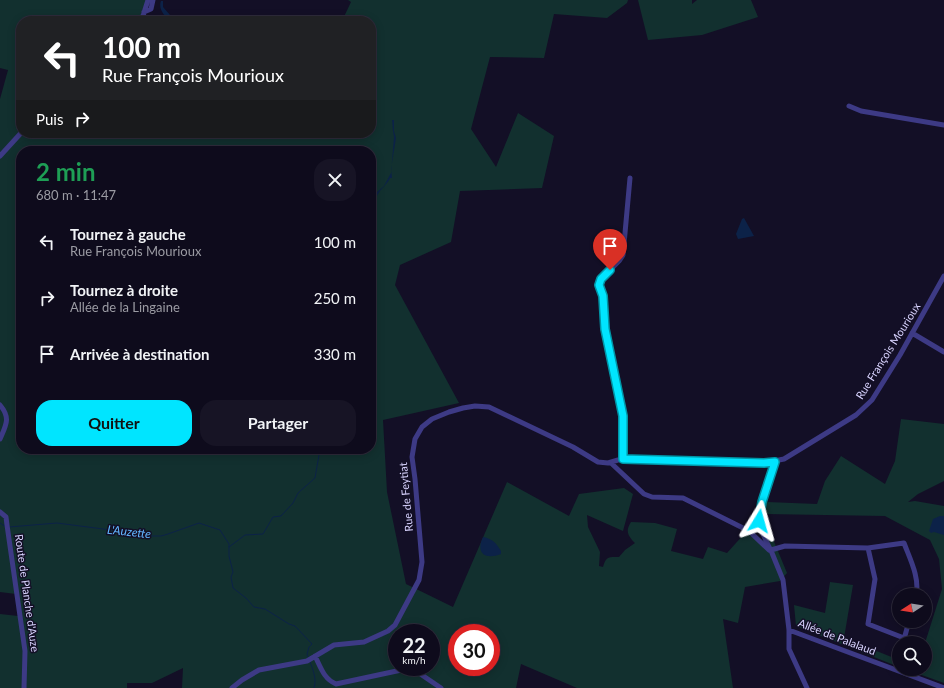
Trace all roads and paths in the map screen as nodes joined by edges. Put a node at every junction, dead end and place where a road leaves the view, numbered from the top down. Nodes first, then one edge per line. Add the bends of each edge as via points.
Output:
1 (148, 0) edge
2 (153, 0) edge
3 (144, 12) junction
4 (143, 16) edge
5 (848, 106) dead end
6 (944, 125) edge
7 (16, 138) edge
8 (0, 156) edge
9 (630, 178) dead end
10 (944, 276) edge
11 (912, 333) junction
12 (944, 352) edge
13 (0, 405) edge
14 (0, 438) edge
15 (623, 459) junction
16 (775, 462) junction
17 (611, 463) junction
18 (0, 512) edge
19 (868, 548) junction
20 (772, 551) junction
21 (917, 588) edge
22 (789, 630) junction
23 (895, 636) edge
24 (312, 659) junction
25 (892, 669) edge
26 (912, 676) edge
27 (24, 688) edge
28 (232, 688) edge
29 (441, 688) edge
30 (807, 688) edge
31 (944, 688) edge

1 - 3 street
2 - 3 street via 151,9
3 - 4 street
5 - 6 street
7 - 8 street
9 - 15 street via 623,255 601,279 599,285 603,296 605,329 623,416
10 - 11 street, Rue François Mourioux
11 - 12 street
11 - 16 street, Rue François Mourioux via 865,408 784,459
13 - 14 street via 7,418
15 - 16 street, Rue François Mourioux
15 - 17 street, Rue François Mourioux
16 - 20 street via 762,502 759,521
17 - 20 street via 644,494 652,497 683,498 749,531
17 - 24 street, Rue de Feytiat via 598,462 573,447 489,407 464,408 432,419 422,427 415,439 412,457 422,562 419,580 395,625 388,631 364,642 334,645
18 - 27 street, Route de Planche d'Auze via 6,517 8,527 25,651
19 - 20 street via 785,546
19 - 21 street via 904,543 914,568
19 - 23 street via 874,579 868,624
20 - 22 street via 783,580
22 - 25 street, Allée de Palalaud
22 - 30 street via 789,649
24 - 28 street, Rue de Feytiat via 259,670
24 - 29 street via 325,677 336,684 406,669 416,671
26 - 31 street, Allée de Palalaud

